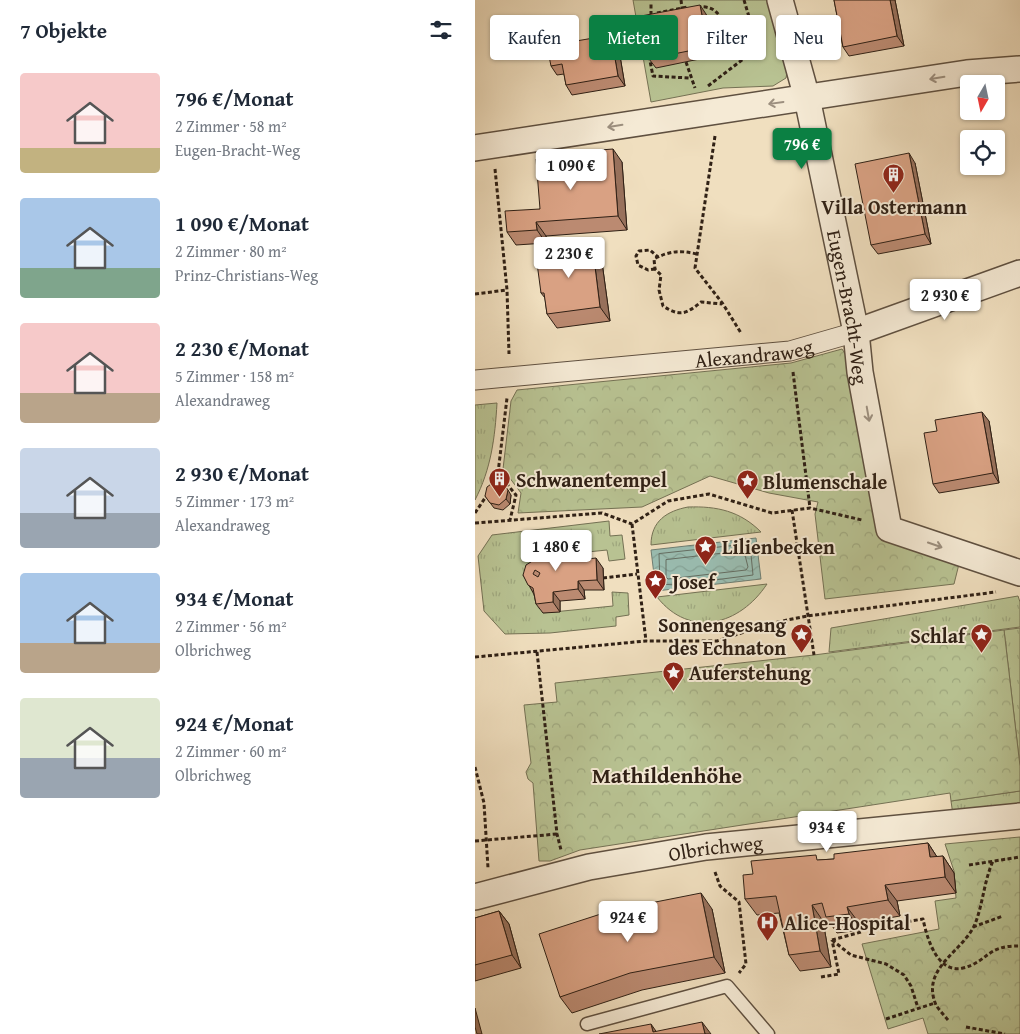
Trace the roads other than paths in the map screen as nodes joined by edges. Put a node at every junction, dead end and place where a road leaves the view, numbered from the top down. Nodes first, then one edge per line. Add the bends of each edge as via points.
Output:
1 (780, 0) edge
2 (1020, 69) edge
3 (807, 98) junction
4 (475, 148) edge
5 (1020, 273) edge
6 (856, 332) junction
7 (475, 380) edge
8 (1020, 573) edge
9 (1020, 816) edge
10 (475, 897) edge
11 (587, 1024) dead end
12 (768, 1034) edge

1 - 3 street, Eugen-Bracht-Weg
2 -> 3 street via 967,73
3 -> 4 street
3 - 6 street, Eugen-Bracht-Weg
5 - 6 street, Alexandraweg
6 - 7 street, Alexandraweg via 790,351 755,356
6 -> 8 street, Eugen-Bracht-Weg via 889,529
9 - 10 street, Olbrichweg via 706,846 567,872
11 - 12 lane via 727,986

